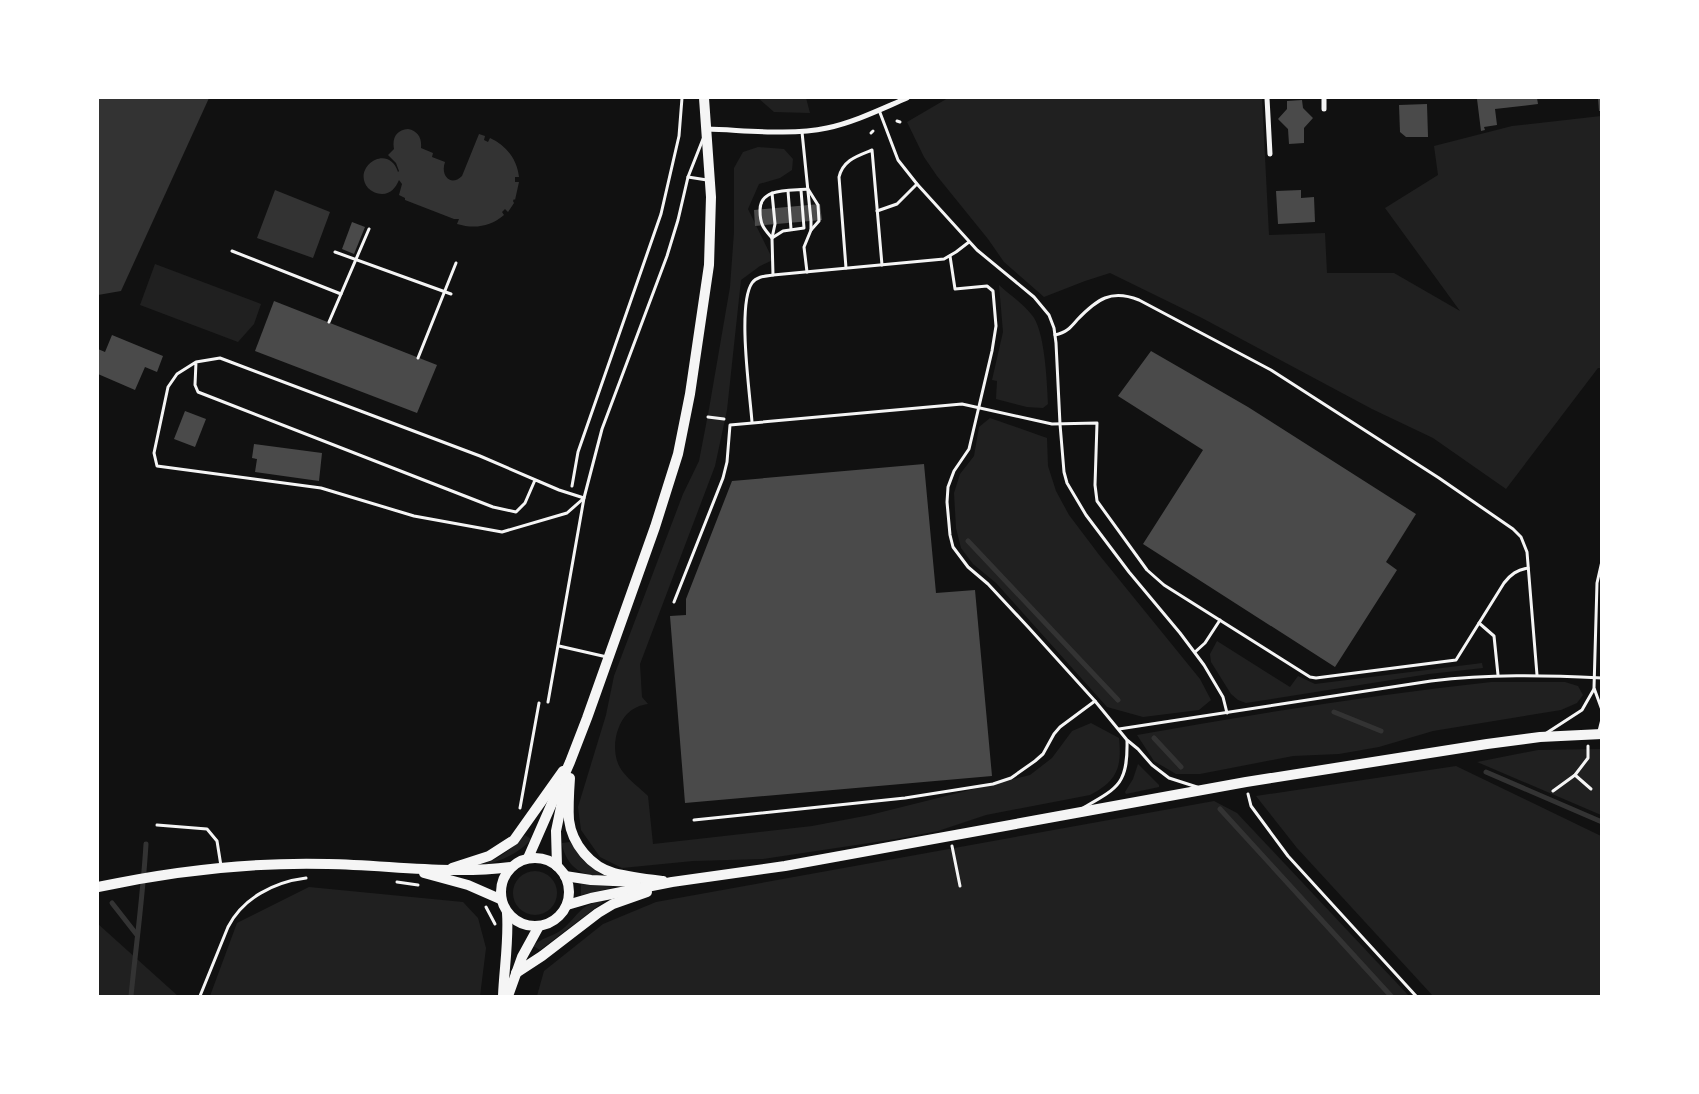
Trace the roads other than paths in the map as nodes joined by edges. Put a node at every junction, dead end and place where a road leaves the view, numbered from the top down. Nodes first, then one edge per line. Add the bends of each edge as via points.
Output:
1 (704, 98) edge
2 (907, 98) edge
3 (1267, 98) edge
4 (1324, 98) edge
5 (1324, 109) dead end
6 (879, 110) junction
7 (707, 129) junction
8 (802, 131) junction
9 (1270, 154) dead end
10 (688, 177) junction
11 (710, 180) junction
12 (917, 184) junction
13 (808, 189) junction
14 (801, 190) junction
15 (788, 191) junction
16 (772, 192) junction
17 (877, 211) junction
18 (791, 229) junction
19 (811, 230) junction
20 (772, 238) junction
21 (969, 242) junction
22 (950, 256) junction
23 (882, 265) junction
24 (846, 268) junction
25 (807, 272) junction
26 (773, 275) junction
27 (1055, 335) junction
28 (196, 362) junction
29 (978, 407) junction
30 (752, 422) junction
31 (1060, 424) junction
32 (535, 480) junction
33 (584, 498) junction
34 (1602, 561) edge
35 (1528, 568) junction
36 (674, 602) dead end
37 (1220, 620) junction
38 (1479, 623) junction
39 (559, 646) junction
40 (1195, 652) junction
41 (608, 657) junction
42 (1498, 675) junction
43 (1537, 675) junction
44 (1595, 677) junction
45 (1602, 678) edge
46 (1594, 688) junction
47 (1096, 701) junction
48 (548, 702) dead end
49 (1602, 710) edge
50 (1227, 713) junction
51 (1602, 719) edge
52 (1119, 729) junction
53 (1596, 735) edge
54 (1540, 737) junction
55 (1127, 740) junction
56 (570, 762) junction
57 (1204, 790) junction
58 (1073, 814) junction
59 (694, 820) dead end
60 (157, 825) dead end
61 (528, 858) junction
62 (557, 866) junction
63 (221, 867) junction
64 (511, 867) junction
65 (415, 870) junction
66 (449, 870) junction
67 (565, 876) junction
68 (672, 882) junction
69 (98, 886) edge
70 (500, 899) junction
71 (567, 905) junction
72 (507, 914) junction
73 (539, 926) junction
74 (516, 973) junction
75 (503, 996) edge
76 (508, 996) edge

1 - 7 main road
2 - 6 street
3 - 9 street
4 - 5 street
6 - 8 street via 836,126
6 - 12 lane via 898,160
7 - 8 street
7 - 10 lane
7 - 11 main road
8 - 13 lane
10 - 11 lane
10 - 33 lane via 667,256 602,429
11 - 41 main road via 706,289 680,445 668,489
12 - 17 lane via 897,204
12 - 21 lane
13 - 14 lane
13 - 19 lane
13 - 19 lane via 818,205 819,221
14 - 15 lane
14 - 18 lane via 804,228
15 - 16 lane
15 - 18 lane
16 - 20 lane via 775,224
16 - 20 lane via 762,200 760,210 762,226
17 - 23 lane
17 - 24 lane via 872,150 847,162 839,177
18 - 20 lane
19 - 25 lane via 804,247
20 - 26 lane
21 - 22 lane
21 - 27 lane via 1041,304 1049,315
22 - 23 lane via 939,260
22 - 29 lane via 955,289 987,286 993,291 995,335
23 - 24 lane
24 - 25 lane
25 - 26 lane
26 - 30 lane via 755,280 748,294 745,335
27 - 31 lane
27 - 35 lane via 1070,330 1096,302 1108,296 1118,294 1139,300 1271,370 1513,528 1526,547
28 - 32 lane via 220,358 480,456
28 - 32 lane via 198,392 493,507 516,512 525,503
28 - 33 lane via 176,374 168,388 154,453 157,466 321,488 414,516 502,532 567,513
29 - 30 lane via 962,404
29 - 31 lane
29 - 47 lane via 969,449 948,487 953,547 968,567 988,584
30 - 36 lane via 730,424 723,478
31 - 37 lane via 1097,423 1095,485 1100,506 1147,570 1164,585
31 - 40 lane via 1064,472 1078,503 1129,572
32 - 33 lane
33 - 39 lane
34 - 44 lane via 1597,583
35 - 38 lane via 1511,574
35 - 43 lane
37 - 38 lane via 1316,678 1456,660
37 - 40 lane
38 - 42 lane via 1494,636
39 - 41 lane
39 - 48 lane
40 - 50 lane via 1218,687
41 - 56 main road
42 - 43 lane
42 - 50 lane via 1432,681
43 - 44 lane
44 - 45 lane
44 - 46 lane
46 - 49 lane
46 - 54 lane via 1582,710
47 - 52 lane
47 - 59 lane via 1060,726 1035,761 1011,778 993,784 905,798
50 - 52 lane
51 - 53 lane
52 - 55 lane
53 - 54 main road
54 - 57 main road
55 - 57 lane via 1159,772
55 - 58 lane via 1126,766 1120,782 1107,794
56 - 61 main road
56 - 62 main road via 558,821
56 - 66 main road via 514,840 489,856
56 - 68 main road via 571,827 587,857 613,873
57 - 58 main road
58 - 68 main road via 786,866
60 - 63 lane via 208,829 217,841
61 - 62 main road via 546,860
61 - 64 main road
62 - 67 main road
63 - 65 main road via 321,864
63 - 69 main road
64 - 66 main road
64 - 70 main road via 503,877
65 - 66 main road
65 - 70 main road via 468,885
67 - 68 main road via 599,881
67 - 71 main road via 569,888
68 - 71 main road
68 - 74 main road via 606,908
70 - 72 main road
71 - 73 main road via 554,921
72 - 73 main road via 521,924
72 - 75 main road
73 - 74 main road
74 - 76 main road

